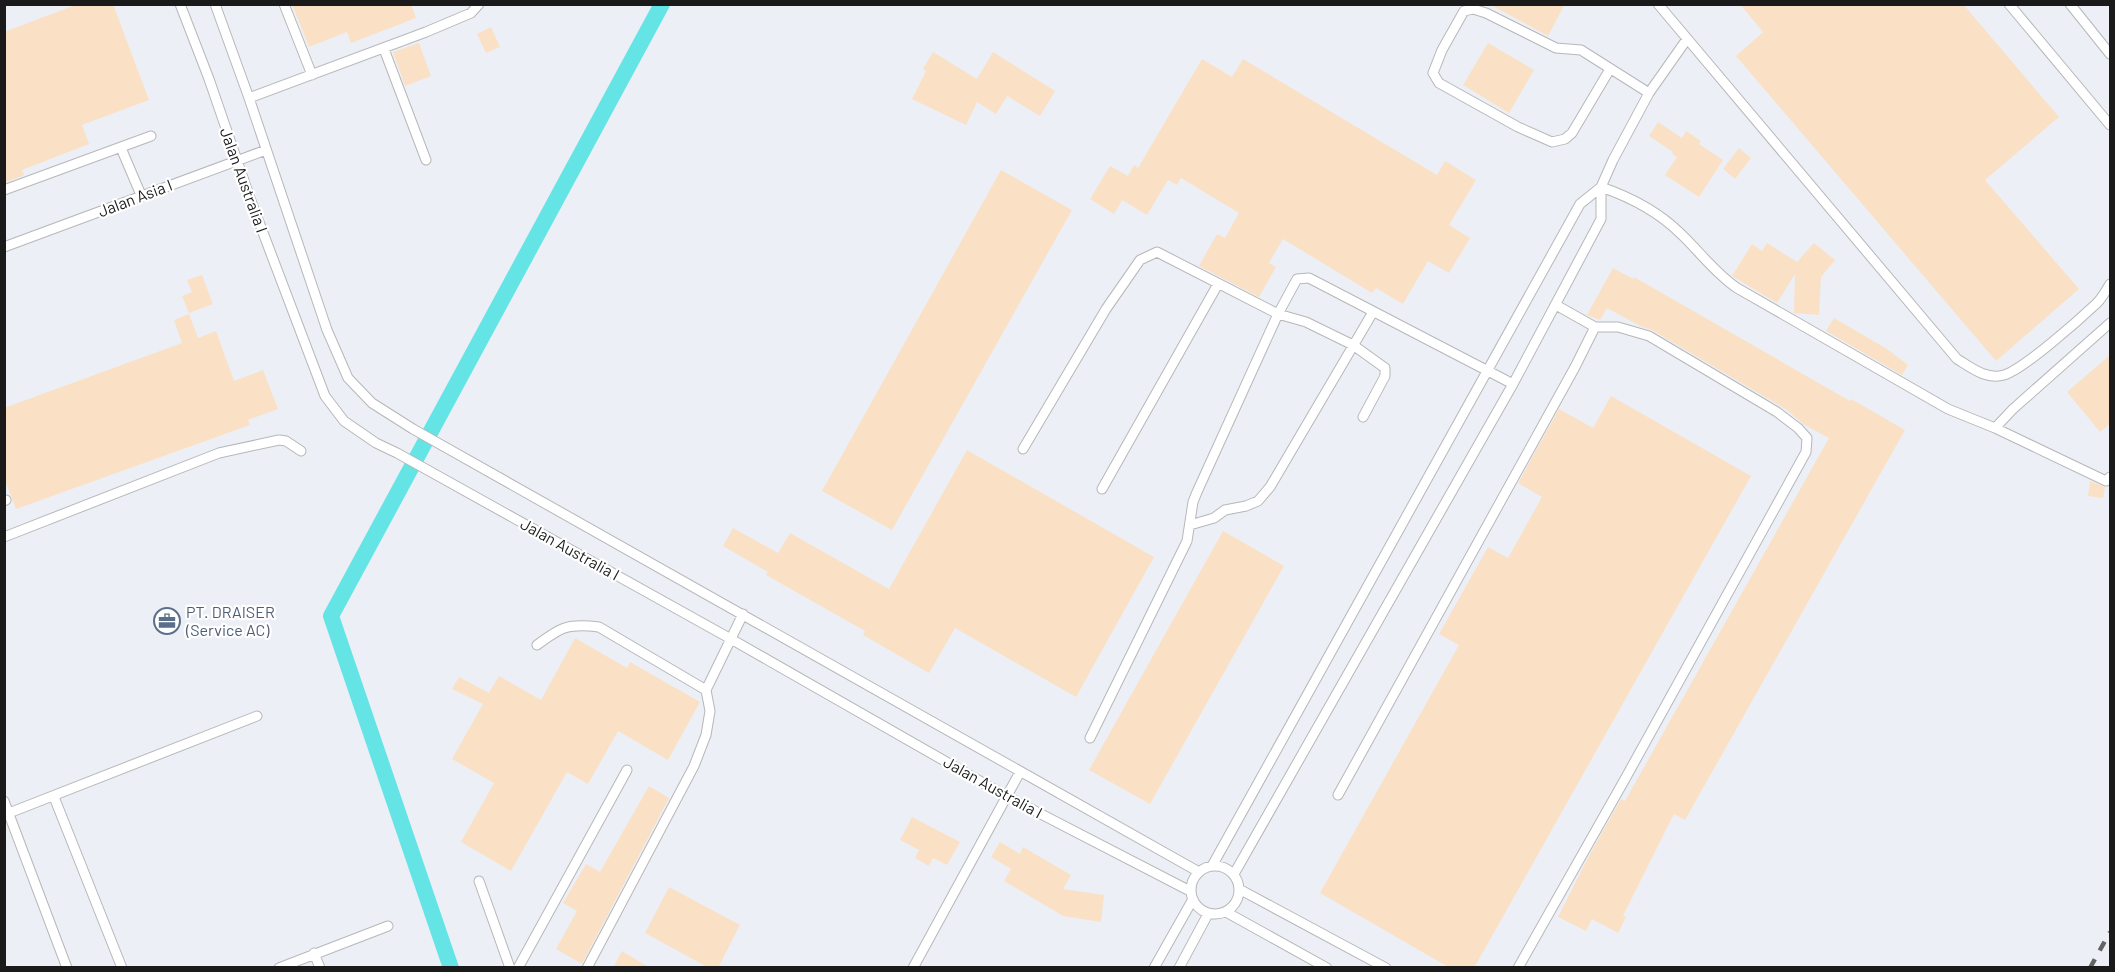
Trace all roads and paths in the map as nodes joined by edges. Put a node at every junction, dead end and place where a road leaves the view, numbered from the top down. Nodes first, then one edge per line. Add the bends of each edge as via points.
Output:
1 (180, 4) edge
2 (215, 4) edge
3 (284, 4) edge
4 (479, 4) edge
5 (1658, 4) edge
6 (2009, 4) edge
7 (2070, 4) edge
8 (1687, 39) junction
9 (384, 49) junction
10 (2110, 54) edge
11 (1610, 69) junction
12 (312, 75) junction
13 (1649, 93) junction
14 (249, 98) junction
15 (2110, 125) edge
16 (151, 136) dead end
17 (121, 148) junction
18 (266, 150) junction
19 (236, 160) junction
20 (426, 160) dead end
21 (1601, 187) junction
22 (4, 190) edge
23 (141, 195) junction
24 (4, 247) edge
25 (1218, 284) junction
26 (2110, 284) edge
27 (1556, 304) junction
28 (1373, 312) junction
29 (1278, 314) junction
30 (2110, 322) edge
31 (1594, 327) junction
32 (1353, 345) junction
33 (1488, 372) junction
34 (1513, 384) junction
35 (1364, 417) dead end
36 (1995, 428) junction
37 (1023, 449) dead end
38 (301, 451) dead end
39 (2109, 481) edge
40 (1102, 489) dead end
41 (1190, 525) junction
42 (4, 537) edge
43 (743, 614) junction
44 (731, 639) junction
45 (537, 645) dead end
46 (706, 690) junction
47 (257, 716) dead end
48 (1090, 738) dead end
49 (627, 770) dead end
50 (1020, 772) junction
51 (1338, 795) dead end
52 (1006, 796) junction
53 (54, 797) junction
54 (4, 801) edge
55 (9, 813) junction
56 (1212, 866) junction
57 (1199, 872) junction
58 (1234, 874) junction
59 (479, 881) dead end
60 (1239, 889) junction
61 (1192, 895) junction
62 (1226, 912) junction
63 (1208, 914) junction
64 (388, 926) dead end
65 (314, 953) junction
66 (67, 968) edge
67 (122, 968) edge
68 (279, 968) edge
69 (320, 968) edge
70 (510, 968) edge
71 (518, 968) edge
72 (587, 968) edge
73 (913, 968) edge
74 (1154, 968) edge
75 (1179, 968) edge
76 (1327, 968) edge
77 (1386, 968) edge
78 (1518, 968) edge

1 - 19 lane, Jalan Australia I
2 - 14 lane, Jalan Australia I
3 - 12 lane
4 - 9 lane via 471,13
5 - 8 lane
6 - 15 lane
7 - 10 lane
8 - 13 lane
8 - 26 lane via 1957,359 1983,375 2003,375 2019,367 2099,301
9 - 12 lane
9 - 20 lane
11 - 11 lane via 1581,50 1556,48 1473,9 1464,11 1433,73 1439,83 1452,91 1552,142 1572,134
11 - 13 lane
12 - 14 lane
13 - 21 lane
14 - 18 lane, Jalan Australia I
16 - 17 lane
17 - 22 lane
17 - 23 lane
18 - 19 lane, Jalan Asia I
18 - 43 lane, Jalan Australia I via 327,330 348,378 372,403
19 - 23 lane, Jalan Asia I
19 - 44 lane, Jalan Australia I via 324,396 344,421 376,443
21 - 27 lane via 1601,219
21 - 33 lane via 1580,204
21 - 36 lane via 1658,215 1737,288 1948,409
23 - 24 lane, Jalan Asia I
25 - 29 lane
25 - 37 lane via 1157,252 1140,260 1106,309
25 - 40 lane
27 - 31 lane
27 - 34 lane
28 - 29 lane via 1302,277 1297,279
28 - 32 lane
28 - 33 lane
29 - 32 lane via 1306,322
29 - 41 lane via 1197,492
30 - 36 lane
31 - 51 lane
31 - 78 lane via 1618,327 1649,336 1777,412 1807,438 1806,452
32 - 35 lane via 1385,368 1385,376
32 - 41 lane via 1258,501
33 - 34 lane
33 - 56 lane
34 - 58 lane
36 - 39 lane
38 - 42 lane via 279,440 219,453
41 - 48 lane via 1187,542
43 - 44 lane
43 - 50 lane, Jalan Australia I
44 - 46 lane
44 - 52 lane, Jalan Australia I
45 - 46 lane via 558,629 579,624 599,627
46 - 72 lane via 710,711 694,766
47 - 53 lane
49 - 71 lane
50 - 52 lane
50 - 57 lane, Jalan Australia I
52 - 61 lane, Jalan Australia I
52 - 73 lane
53 - 55 lane
53 - 67 lane
54 - 55 lane
55 - 66 lane
56 - 57 lane
56 - 58 lane via 1224,867
57 - 61 lane via 1193,880
58 - 60 lane
59 - 70 lane
60 - 62 lane via 1236,903
60 - 77 lane
61 - 63 lane, Jalan Australia I via 1199,908
61 - 74 lane
62 - 63 lane
62 - 76 lane
63 - 75 lane
64 - 65 lane
65 - 68 lane
65 - 69 lane

